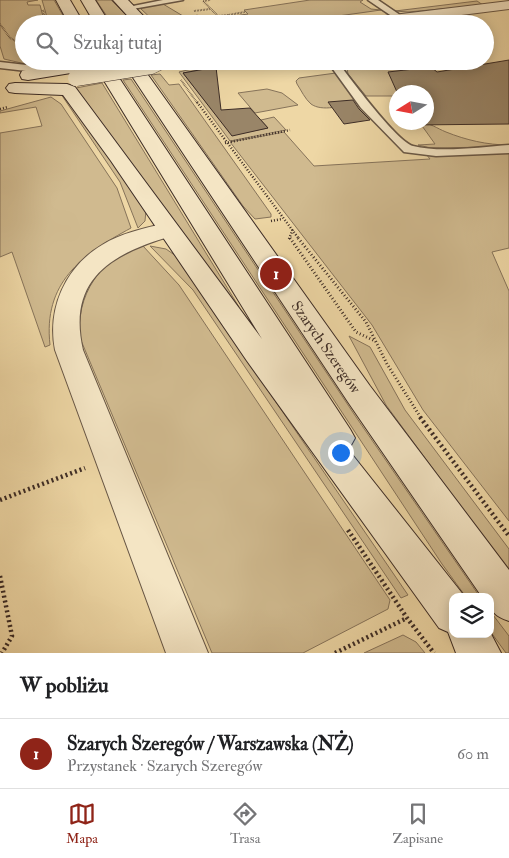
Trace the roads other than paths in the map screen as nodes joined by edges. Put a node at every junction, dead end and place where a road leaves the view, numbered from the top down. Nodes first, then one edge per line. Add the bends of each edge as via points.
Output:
1 (63, 0) edge
2 (88, 0) edge
3 (179, 0) edge
4 (372, 0) edge
5 (124, 4) edge
6 (509, 5) edge
7 (509, 14) edge
8 (71, 15) edge
9 (97, 15) edge
10 (135, 15) edge
11 (396, 15) edge
12 (417, 15) edge
13 (494, 16) edge
14 (0, 65) edge
15 (15, 68) edge
16 (28, 70) edge
17 (90, 70) edge
18 (113, 70) edge
19 (116, 70) edge
20 (117, 70) edge
21 (339, 70) edge
22 (68, 77) junction
23 (5, 86) edge
24 (491, 138) dead end
25 (509, 138) edge
26 (509, 149) edge
27 (167, 230) junction
28 (509, 602) edge
29 (446, 605) edge
30 (469, 638) edge
31 (187, 653) edge
32 (480, 653) edge

1 - 8 main road
2 - 9 main road
3 - 5 lane
4 - 11 lane
5 - 10 main road
6 - 12 main road
7 - 13 main road
14 - 15 lane
16 - 22 lane
17 - 22 main road
18 - 22 main road, bridge
19 - 29 main road
20 - 28 main road, Szarych Szeregów
21 - 26 lane via 365,106 408,149 436,152
22 - 23 main road
22 - 27 main road
24 - 25 lane
27 - 29 main road
27 - 31 main road via 131,241 104,254 78,282 65,317 69,350
30 - 32 main road

